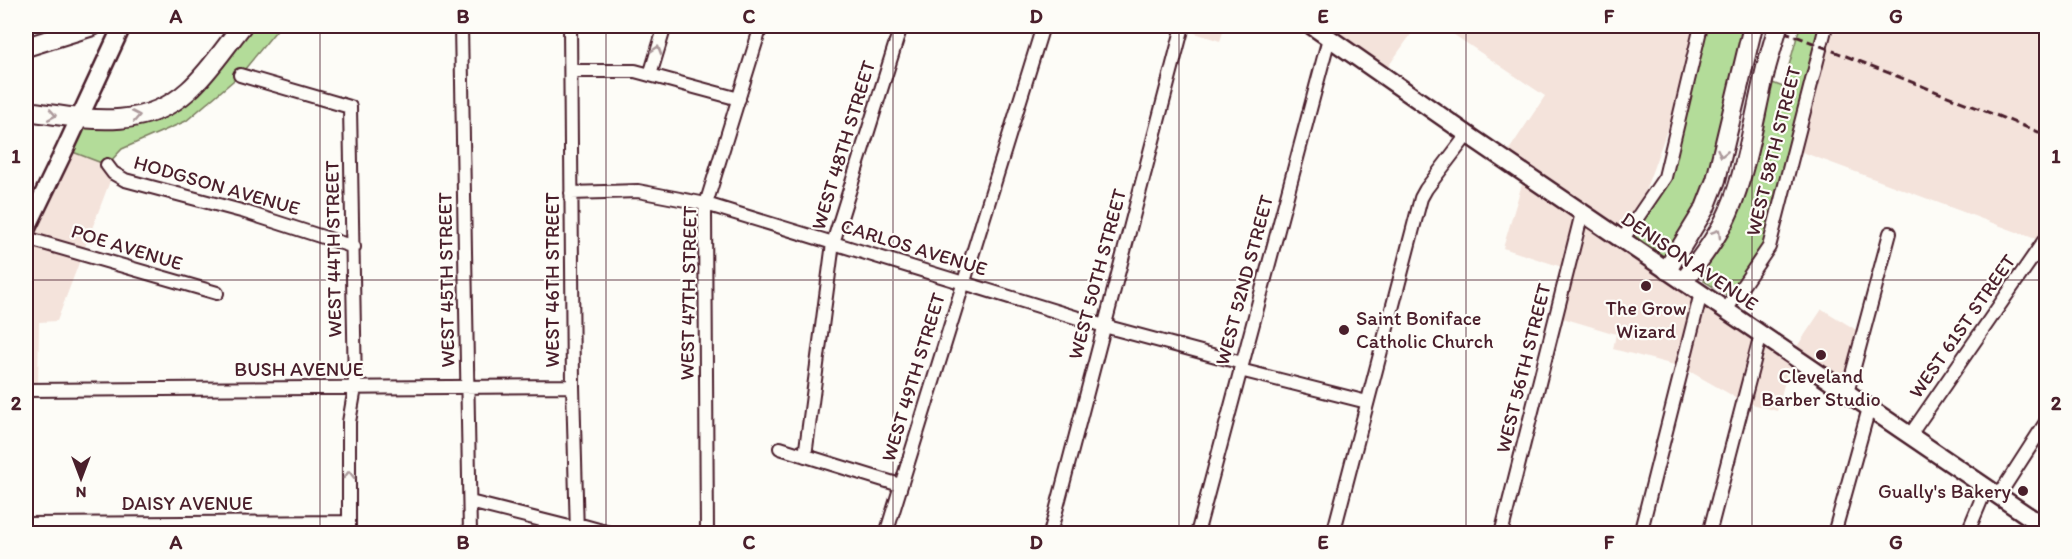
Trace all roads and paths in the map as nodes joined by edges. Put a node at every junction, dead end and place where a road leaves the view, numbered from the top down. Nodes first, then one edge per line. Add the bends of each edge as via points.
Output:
1 (93, 26) edge
2 (122, 26) edge
3 (242, 26) edge
4 (461, 26) edge
5 (570, 26) edge
6 (665, 26) edge
7 (761, 26) edge
8 (901, 26) edge
9 (1043, 26) edge
10 (1183, 26) edge
11 (1312, 26) edge
12 (1701, 26) edge
13 (1753, 26) edge
14 (1778, 26) edge
15 (1826, 26) edge
16 (1329, 38) junction
17 (26, 47) edge
18 (571, 71) junction
19 (240, 75) dead end
20 (650, 75) junction
21 (739, 99) junction
22 (26, 111) edge
23 (78, 119) junction
24 (1467, 135) junction
25 (107, 165) dead end
26 (571, 193) junction
27 (706, 204) junction
28 (1582, 213) junction
29 (26, 230) edge
30 (1890, 233) dead end
31 (26, 238) edge
32 (2046, 238) edge
33 (1622, 240) junction
34 (832, 243) junction
35 (354, 247) junction
36 (1667, 270) junction
37 (1684, 281) junction
38 (963, 282) junction
39 (217, 293) dead end
40 (1701, 293) junction
41 (1726, 310) junction
42 (1104, 326) junction
43 (1761, 334) junction
44 (1241, 366) junction
45 (467, 386) junction
46 (573, 386) junction
47 (355, 388) junction
48 (26, 390) edge
49 (1847, 393) junction
50 (1367, 402) junction
51 (1869, 408) junction
52 (2046, 422) edge
53 (1910, 435) junction
54 (780, 448) dead end
55 (805, 456) junction
56 (900, 485) junction
57 (1993, 490) junction
58 (470, 502) junction
59 (26, 524) edge
60 (349, 528) edge
61 (2046, 528) edge
62 (577, 529) edge
63 (470, 534) edge
64 (613, 534) edge
65 (707, 534) edge
66 (886, 534) edge
67 (1050, 534) edge
68 (1197, 534) edge
69 (1333, 534) edge
70 (1501, 534) edge
71 (1640, 534) edge
72 (1709, 534) edge
73 (1834, 534) edge
74 (1967, 534) edge

1 - 17 highway
2 - 23 main road
23 -> 3 highway via 126,118 168,105 202,77
4 - 45 street, WEST 45TH STREET
5 - 18 street, WEST 46TH STREET
20 -> 6 street
7 - 21 street, WEST 47TH STREET
8 - 34 street, WEST 48TH STREET
9 - 38 street, WEST 49TH STREET
10 - 42 street, WEST 50TH STREET
11 - 16 main road, DENISON AVENUE
12 - 33 street via 1665,177
13 -> 36 highway via 1716,180 1705,208
37 -> 14 highway, bridge via 1719,231 1736,193
15 - 41 street, WEST 58TH STREET via 1769,247
16 - 24 main road, DENISON AVENUE
16 - 44 street, WEST 52ND STREET
18 - 20 street via 635,70
18 - 26 street, WEST 46TH STREET
19 - 35 street, WEST 44TH STREET via 350,107
20 - 21 street
21 - 27 street, WEST 47TH STREET
22 -> 23 highway
23 - 29 main road
24 - 28 main road, DENISON AVENUE
24 - 50 street via 1421,198
25 - 35 street, HODGSON AVENUE via 125,180
26 - 27 street, CARLOS AVENUE via 638,191
26 - 46 street, WEST 46TH STREET
27 - 34 street, CARLOS AVENUE
27 - 65 street, WEST 47TH STREET
28 - 33 main road, DENISON AVENUE
28 - 70 street, WEST 56TH STREET
30 - 49 street
31 - 39 street, POE AVENUE
32 - 53 street, WEST 61ST STREET
33 - 36 main road, DENISON AVENUE
34 - 38 street, CARLOS AVENUE
34 - 55 street, WEST 48TH STREET
35 - 47 street, WEST 44TH STREET
36 - 37 main road, DENISON AVENUE
37 - 40 main road, DENISON AVENUE
38 - 42 street, CARLOS AVENUE
38 - 56 street, WEST 49TH STREET
40 - 41 main road, DENISON AVENUE
40 - 71 street
41 - 43 main road, DENISON AVENUE
42 - 44 street, CARLOS AVENUE
42 - 67 street, WEST 50TH STREET
43 - 49 main road, DENISON AVENUE
43 - 72 street
44 - 50 street, CARLOS AVENUE
44 - 68 street, WEST 52ND STREET
45 - 46 street, BUSH AVENUE
45 - 47 street, BUSH AVENUE
45 - 58 street, WEST 45TH STREET
46 - 62 street, WEST 46TH STREET
47 - 48 street, BUSH AVENUE
60 -> 47 street, WEST 44TH STREET via 349,422
49 - 51 main road, DENISON AVENUE
50 - 69 street
51 - 53 main road, DENISON AVENUE
51 - 73 street
52 - 57 street
53 - 57 main road, DENISON AVENUE
54 - 55 street
55 - 56 street
56 - 66 street, WEST 49TH STREET
57 - 61 main road, DENISON AVENUE
57 - 74 street
58 - 62 street
58 - 63 street, WEST 45TH STREET
59 - 60 street, DAISY AVENUE
62 - 64 street

